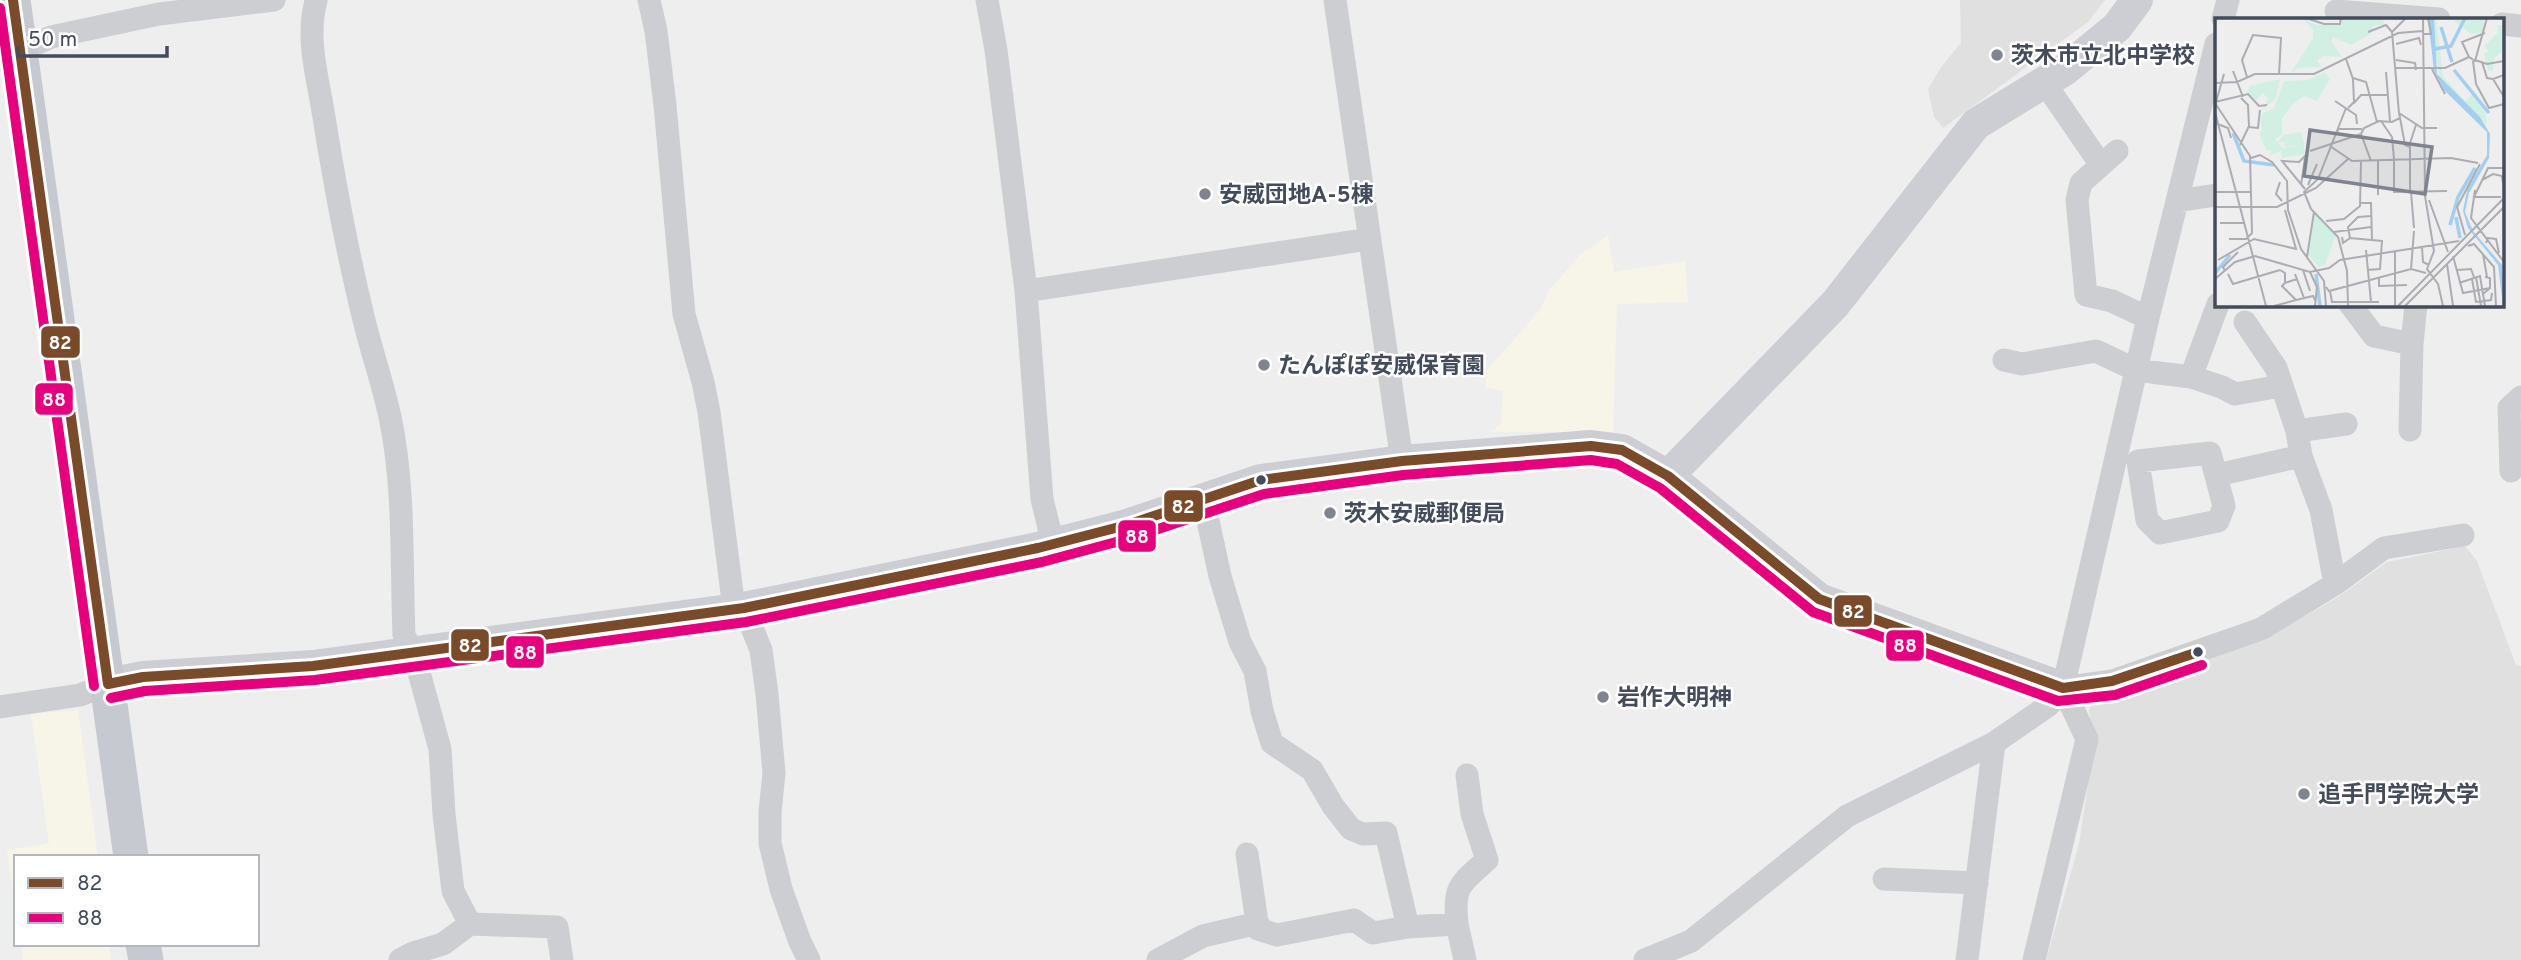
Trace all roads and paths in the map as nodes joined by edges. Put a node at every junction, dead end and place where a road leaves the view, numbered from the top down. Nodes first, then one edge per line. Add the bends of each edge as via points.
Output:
1 (13, 0) edge
2 (274, 0) edge
3 (318, 0) edge
4 (649, 0) edge
5 (986, 0) edge
6 (1335, 0) edge
7 (2137, 0) edge
8 (2228, 0) edge
9 (2335, 10) edge
10 (2223, 18) edge
11 (2427, 18) edge
12 (2215, 52) edge
13 (11, 55) edge
14 (2044, 82) junction
15 (2215, 195) edge
16 (2177, 201) junction
17 (1369, 239) junction
18 (1026, 291) junction
19 (2217, 306) edge
20 (2352, 306) edge
21 (2416, 306) edge
22 (2148, 318) junction
23 (2245, 322) dead end
24 (2412, 344) junction
25 (2004, 360) dead end
26 (2136, 370) junction
27 (2191, 377) junction
28 (2281, 386) junction
29 (2521, 397) edge
30 (2346, 424) dead end
31 (2410, 429) dead end
32 (2297, 431) junction
33 (2301, 456) junction
34 (1402, 461) junction
35 (2511, 471) dead end
36 (2217, 474) dead end
37 (1668, 476) junction
38 (1203, 498) junction
39 (2463, 535) dead end
40 (1053, 544) junction
41 (2335, 583) junction
42 (739, 608) junction
43 (414, 654) junction
44 (108, 684) junction
45 (2063, 688) junction
46 (0, 707) edge
47 (1994, 743) junction
48 (1466, 775) dead end
49 (1247, 854) dead end
50 (131, 855) edge
51 (1884, 879) dead end
52 (1976, 883) junction
53 (1258, 923) junction
54 (470, 924) junction
55 (1457, 924) junction
56 (1408, 928) junction
57 (400, 960) edge
58 (562, 960) edge
59 (809, 960) edge
60 (1158, 960) edge
61 (1465, 960) edge
62 (1645, 960) edge
63 (1967, 960) edge
64 (2034, 960) edge

1 - 13 main road
2 - 13 street via 159,14 51,37
3 - 43 street via 312,15 312,42 333,174 394,441 404,635
4 - 42 street via 665,105 684,314 709,412
5 - 18 street
6 - 17 street
7 - 14 street via 2116,27
8 - 10 street
9 - 11 street
12 - 16 street
13 - 44 main road
14 - 22 street via 2109,158 2081,183 2077,200 2086,295
14 - 37 street via 1976,124 1835,303
15 - 16 street
16 - 22 street
17 - 18 street
17 - 34 street
18 - 40 street via 1039,470
19 - 27 street
20 - 24 street via 2374,336
21 - 24 street
22 - 26 street
23 - 28 street via 2276,368
24 - 31 street
25 - 26 street via 2022,364 2096,351
26 - 27 street
26 - 45 street
27 - 28 street via 2235,394
28 - 32 street
29 - 35 street via 2509,408
30 - 32 street
32 - 33 street
33 - 36 street
33 - 41 street via 2321,510
34 - 37 street via 1591,446 1622,450
34 - 38 street via 1261,480
37 - 45 street via 1819,599
38 - 40 street via 1127,525
38 - 56 street via 1220,576 1240,642 1255,671 1272,743 1312,770 1351,830 1386,833
39 - 41 street via 2384,548
40 - 42 street
41 - 45 street via 2261,629 2112,681
42 - 43 street
42 - 59 street via 761,650 767,694 774,773 770,843 781,889
43 - 44 street via 143,677
43 - 54 street via 440,749 453,891
44 - 46 street via 80,695
44 - 50 main road
45 - 47 street via 2049,705
45 - 64 street via 2087,739
47 - 52 street
47 - 62 street via 1847,816 1691,941
48 - 55 street via 1472,814 1487,860 1456,893
49 - 53 street
51 - 52 street
52 - 63 street
53 - 56 street via 1258,929 1277,935 1354,920 1373,933
53 - 60 street via 1203,936
54 - 57 street via 443,944
54 - 58 street via 557,927
55 - 56 street
55 - 61 street

